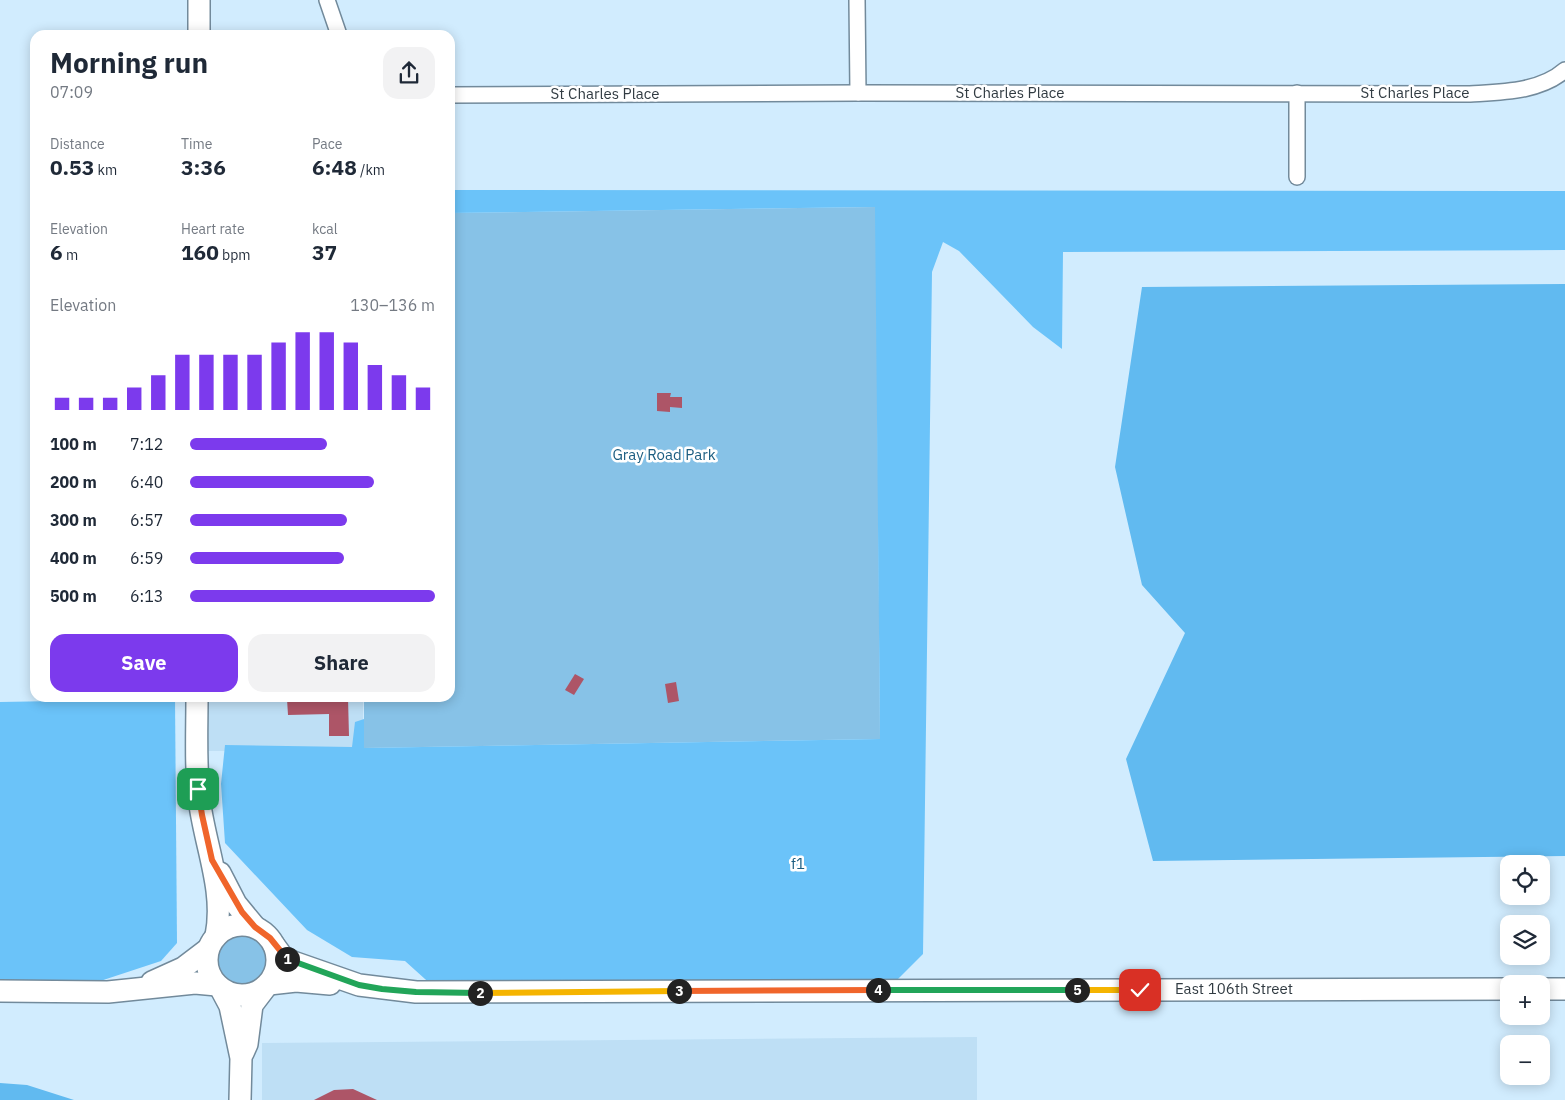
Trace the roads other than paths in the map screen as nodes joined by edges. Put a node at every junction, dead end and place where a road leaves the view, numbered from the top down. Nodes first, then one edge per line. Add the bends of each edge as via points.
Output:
1 (199, 0) edge
2 (327, 0) edge
3 (858, 0) edge
4 (199, 30) edge
5 (337, 30) edge
6 (1565, 70) edge
7 (858, 93) junction
8 (1297, 93) junction
9 (455, 95) edge
10 (1296, 177) dead end
11 (197, 702) edge
12 (212, 860) junction
13 (255, 927) junction
14 (212, 942) junction
15 (274, 945) junction
16 (359, 985) junction
17 (267, 986) junction
18 (219, 987) junction
19 (139, 988) junction
20 (1500, 989) edge
21 (1550, 989) edge
22 (1565, 989) edge
23 (0, 991) edge
24 (241, 1058) junction
25 (240, 1100) edge

1 - 4 street
2 - 5 street
3 - 7 street
6 - 8 street, St Charles Place via 1538,85 1510,92
7 - 8 street, St Charles Place
7 - 9 street, St Charles Place
8 - 10 street
11 - 12 street via 200,803
12 - 13 street via 236,904
12 - 14 street via 220,917
13 - 14 street via 234,926 224,930
13 - 15 street
14 - 18 street via 207,964 212,979
14 - 19 street via 183,968
15 - 16 street, East 106th Street via 282,956 293,962
15 - 17 street via 278,962
16 - 17 street, East 106th Street via 296,980
16 - 20 street, East 106th Street via 434,993
17 - 18 street via 256,993 238,996
17 - 24 street via 252,1005 247,1044
18 - 19 street via 198,983
18 - 24 street via 230,1006
19 - 23 street via 108,992
21 - 22 street
24 - 25 street

